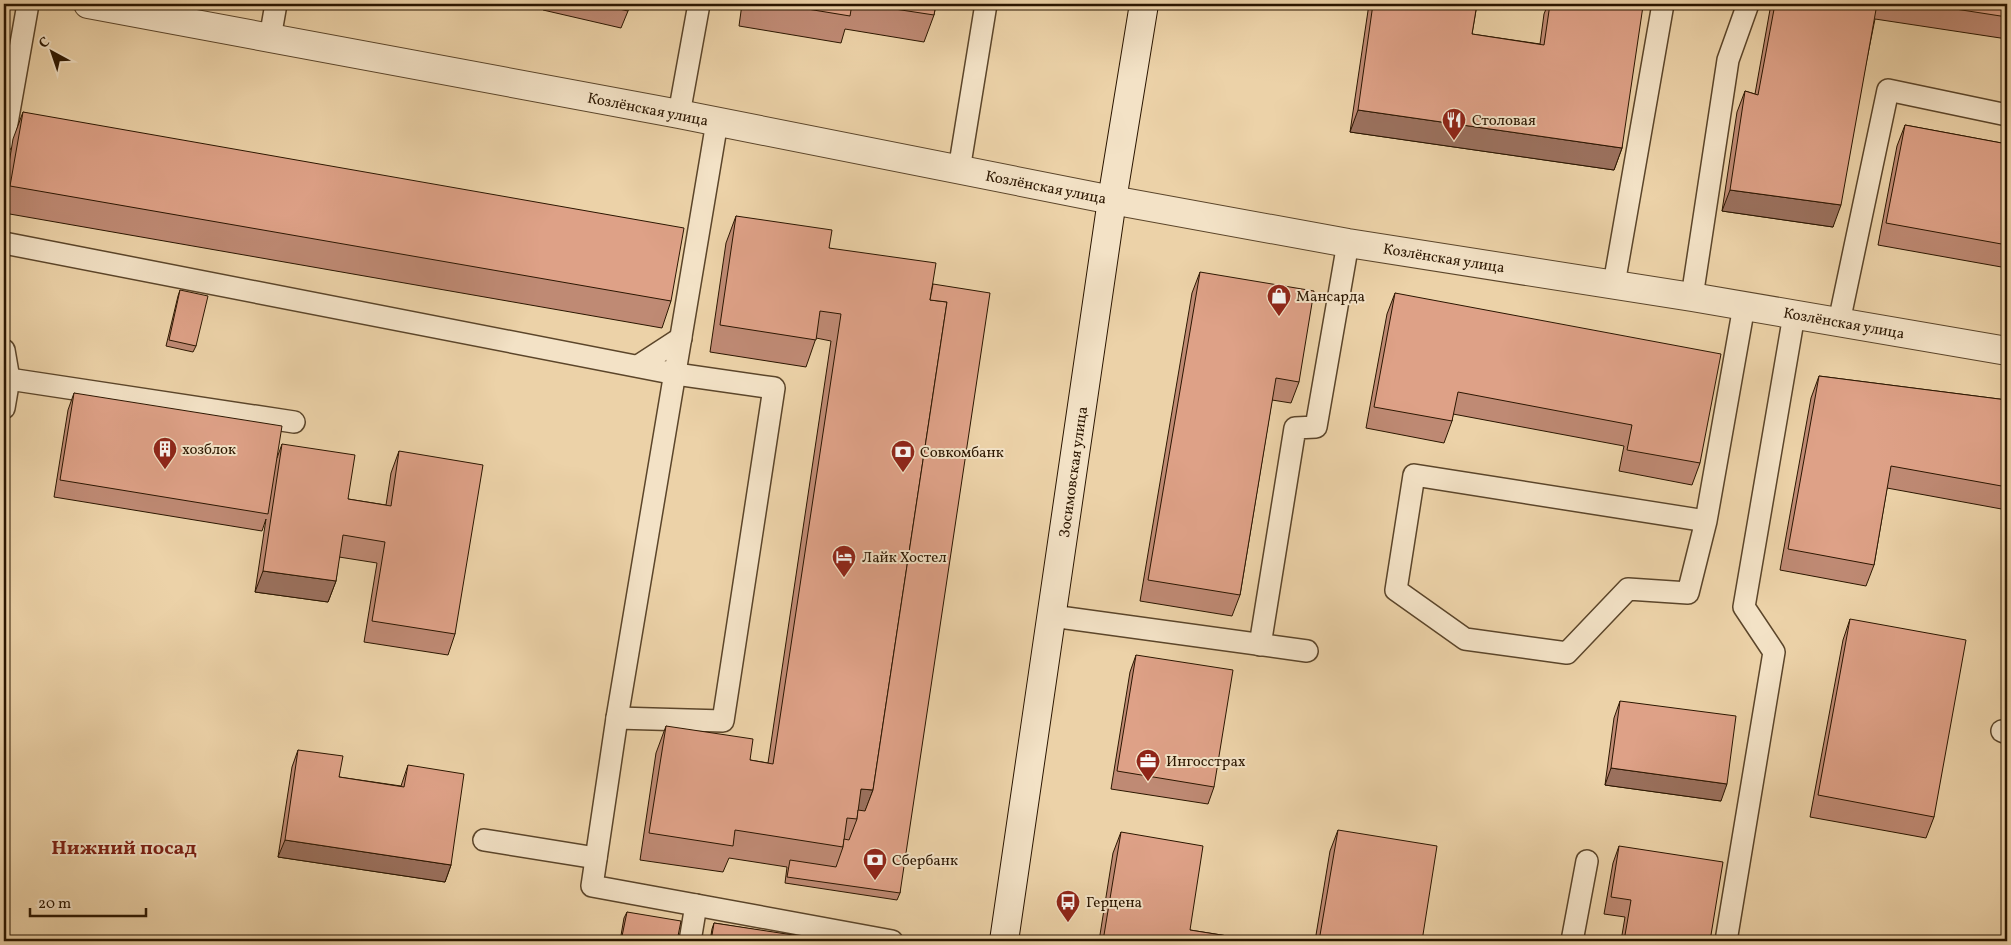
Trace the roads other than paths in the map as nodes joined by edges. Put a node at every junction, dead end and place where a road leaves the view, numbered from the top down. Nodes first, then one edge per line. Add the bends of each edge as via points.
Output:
1 (28, 4) edge
2 (88, 4) edge
3 (276, 4) edge
4 (699, 4) edge
5 (986, 4) edge
6 (1144, 4) edge
7 (1664, 4) edge
8 (1748, 4) edge
9 (270, 38) junction
10 (679, 114) junction
11 (2007, 114) edge
12 (717, 122) junction
13 (4, 140) edge
14 (959, 170) junction
15 (1112, 200) junction
16 (4, 243) edge
17 (1348, 243) junction
18 (1614, 284) junction
19 (1692, 297) junction
20 (1744, 306) junction
21 (1794, 315) junction
22 (1839, 322) junction
23 (681, 338) junction
24 (4, 350) edge
25 (2007, 351) edge
26 (638, 366) junction
27 (676, 374) junction
28 (8, 378) junction
29 (4, 408) edge
30 (294, 422) dead end
31 (1706, 520) junction
32 (1052, 616) junction
33 (1260, 645) junction
34 (1307, 652) dead end
35 (618, 718) junction
36 (484, 840) dead end
37 (596, 858) junction
38 (1587, 860) dead end
39 (696, 905) junction
40 (882, 940) edge
41 (690, 941) edge
42 (1004, 941) edge
43 (1572, 941) edge
44 (1726, 941) edge

1 - 13 lane
2 - 9 street, Козлёнская улица
3 - 9 lane
4 - 10 lane
5 - 14 lane
6 - 15 street, Зосимовская улица
7 - 18 lane
8 - 19 lane via 1728,60
9 - 10 street, Козлёнская улица
10 - 12 street, Козлёнская улица
11 - 22 lane via 1888,90
12 - 14 street, Козлёнская улица
12 - 23 lane
14 - 15 street, Козлёнская улица
15 - 17 street, Козлёнская улица
15 - 32 street, Зосимовская улица
16 - 26 lane
17 - 18 street, Козлёнская улица
17 - 33 lane via 1316,427 1295,428
18 - 19 street, Козлёнская улица
19 - 20 street, Козлёнская улица
20 - 21 street, Козлёнская улица
20 - 31 lane
21 - 22 street, Козлёнская улица
21 - 44 lane via 1744,608 1774,652
22 - 25 street, Козлёнская улица
23 - 26 lane
23 - 27 lane
24 - 28 lane
26 - 27 lane
27 - 35 lane
27 - 35 lane via 774,388 723,721
28 - 29 lane
28 - 30 lane
31 - 31 lane via 1414,475 1396,590 1464,639 1567,653 1628,589 1688,593
32 - 33 lane
32 - 42 street, Зосимовская улица
33 - 34 lane
35 - 37 lane
36 - 37 lane
37 - 39 lane via 592,886
38 - 43 lane
39 - 40 lane
39 - 41 lane

